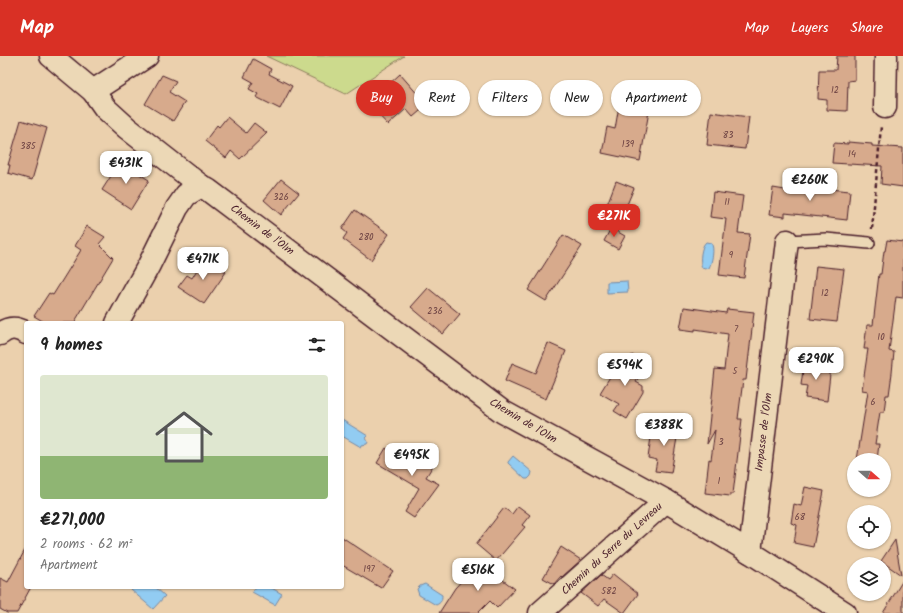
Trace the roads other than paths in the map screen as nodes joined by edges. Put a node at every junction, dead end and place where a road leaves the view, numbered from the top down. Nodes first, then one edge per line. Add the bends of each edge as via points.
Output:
1 (51, 56) edge
2 (147, 56) edge
3 (886, 56) edge
4 (93, 91) junction
5 (885, 107) road end
6 (201, 186) junction
7 (787, 241) joint
8 (869, 243) road end
9 (117, 321) edge
10 (24, 332) edge
11 (0, 334) edge
12 (666, 501) junction
13 (750, 552) junction
14 (540, 613) edge
15 (845, 613) edge

1 - 4 street, Chemin de l'Olm
2 - 4 street
3 - 5 street
4 - 6 street, Chemin de l'Olm via 118,121
6 - 9 street via 186,195 177,208
6 - 12 street, Chemin de l'Olm via 503,412
7 - 8 lane via 826,239
7 - 13 street, Impasse de l'Olm
10 - 11 street via 12,328
12 - 13 street, Chemin de l'Olm
12 - 14 street, Chemin du Serre du Levreau
13 - 15 street, Chemin de l'Olm

